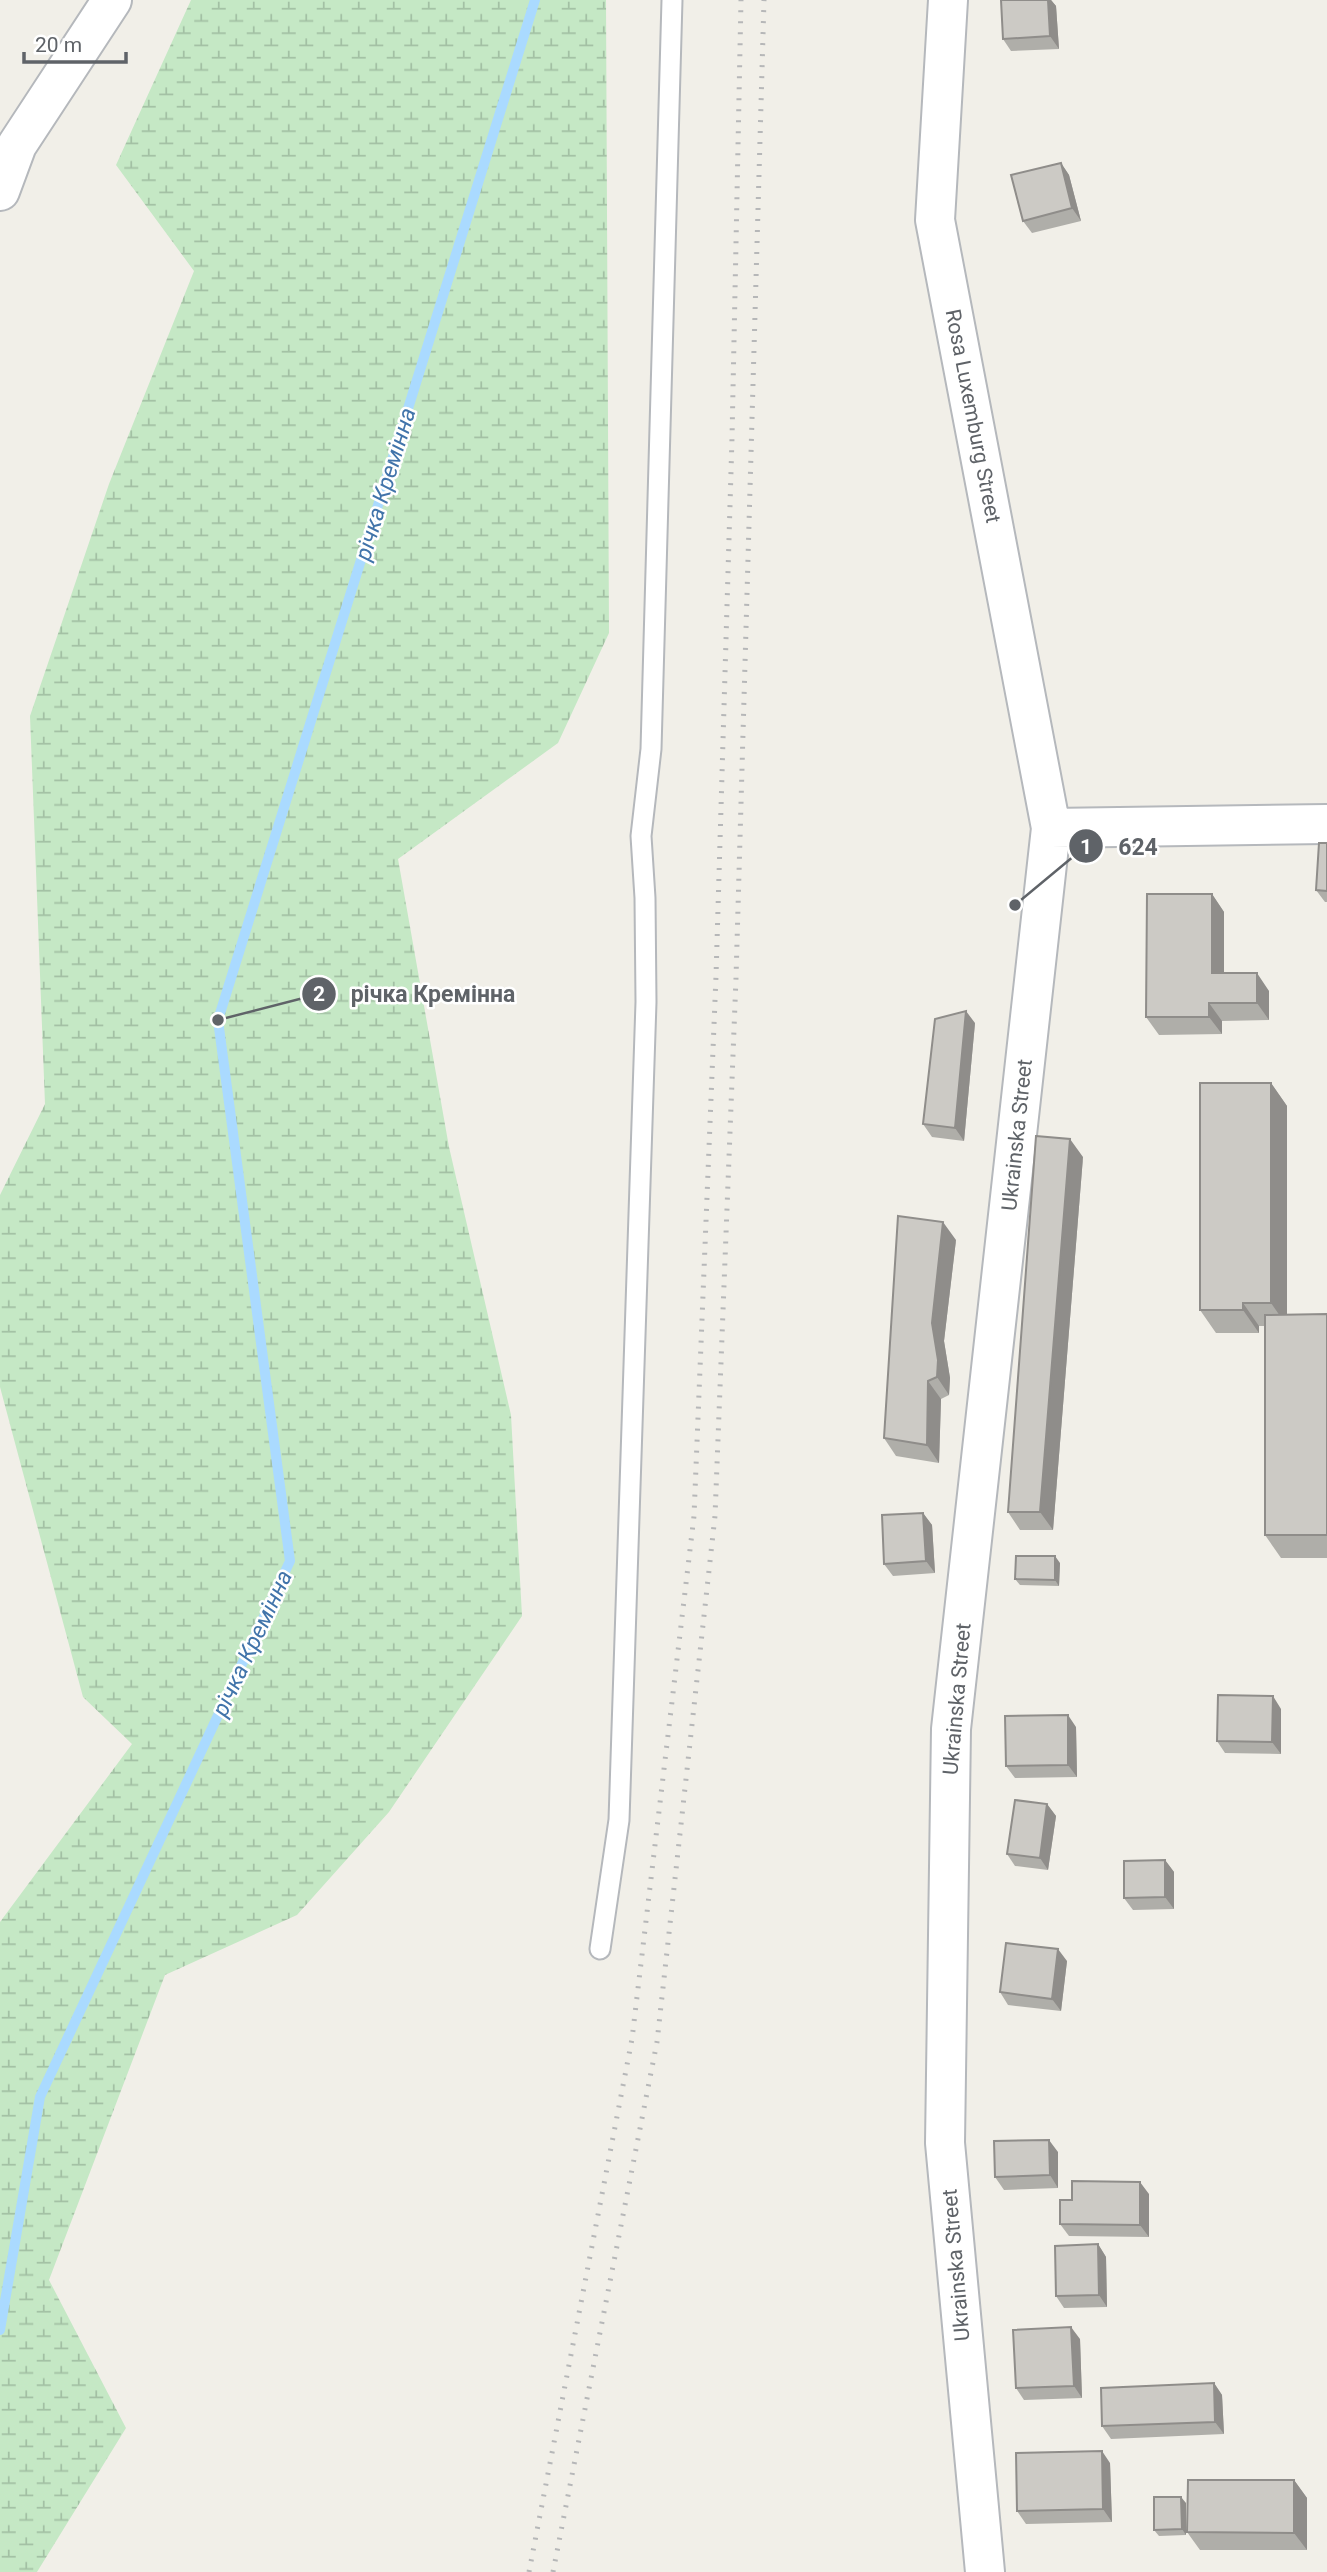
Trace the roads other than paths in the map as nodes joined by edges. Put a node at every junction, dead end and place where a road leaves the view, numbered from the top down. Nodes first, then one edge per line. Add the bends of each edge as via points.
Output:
1 (112, 0) edge
2 (672, 0) edge
3 (948, 0) edge
4 (8, 143) edge
5 (0, 191) edge
6 (1327, 824) edge
7 (1051, 828) junction
8 (600, 1950) dead end
9 (985, 2572) edge

1 - 4 street
2 - 8 lane via 651,749 641,836 646,1002 619,1820
3 - 7 street, Rosa Luxemburg Street via 935,219
4 - 5 street
6 - 7 street
7 - 9 street, Ukrainska Street via 951,1729 945,2143

